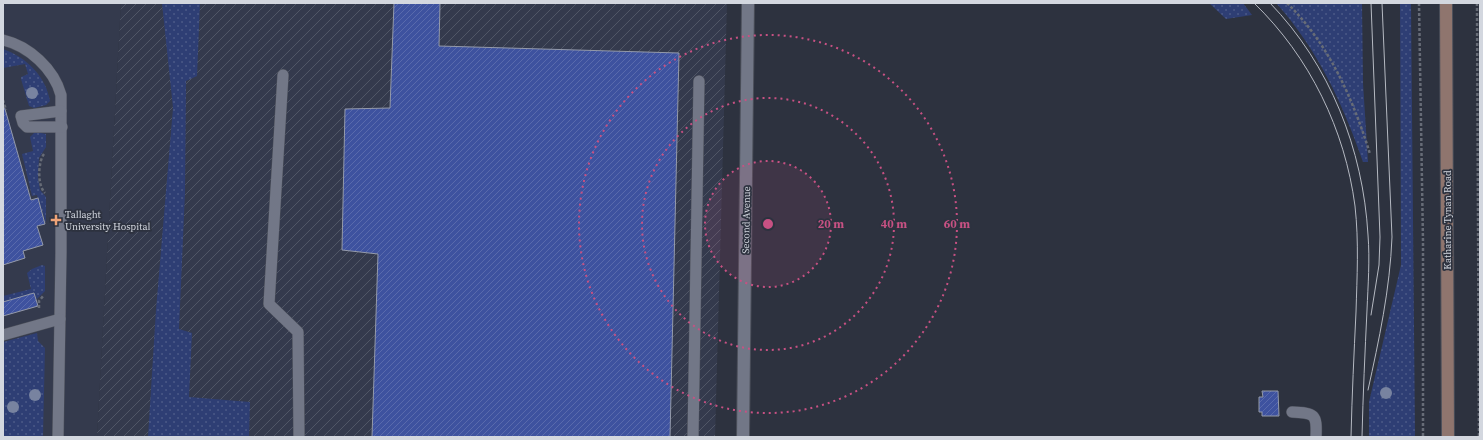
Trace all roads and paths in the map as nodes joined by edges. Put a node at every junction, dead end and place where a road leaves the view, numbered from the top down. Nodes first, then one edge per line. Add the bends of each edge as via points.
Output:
1 (748, 3) edge
2 (1288, 3) edge
3 (1419, 3) edge
4 (1446, 3) edge
5 (1478, 3) edge
6 (3, 40) edge
7 (283, 75) dead end
8 (699, 81) dead end
9 (62, 111) junction
10 (62, 127) junction
11 (1370, 154) dead end
12 (60, 320) junction
13 (3, 335) edge
14 (1292, 412) dead end
15 (58, 437) edge
16 (299, 437) edge
17 (693, 437) edge
18 (743, 437) edge
19 (1316, 437) edge
20 (1423, 437) edge
21 (1448, 437) edge
22 (1479, 437) edge

1 - 18 street, Second Avenue
2 - 11 path via 1310,28 1338,74 1351,98
3 - 20 path
4 - 21 main road, Katharine Tynan Road
5 - 22 path
6 - 9 lane via 26,50 43,64 58,86
7 - 16 lane via 269,304 298,332
8 - 17 lane
9 - 10 lane
9 - 10 lane via 21,116 27,127
10 - 12 lane
12 - 13 lane
12 - 15 lane
14 - 19 lane via 1308,412 1316,418

